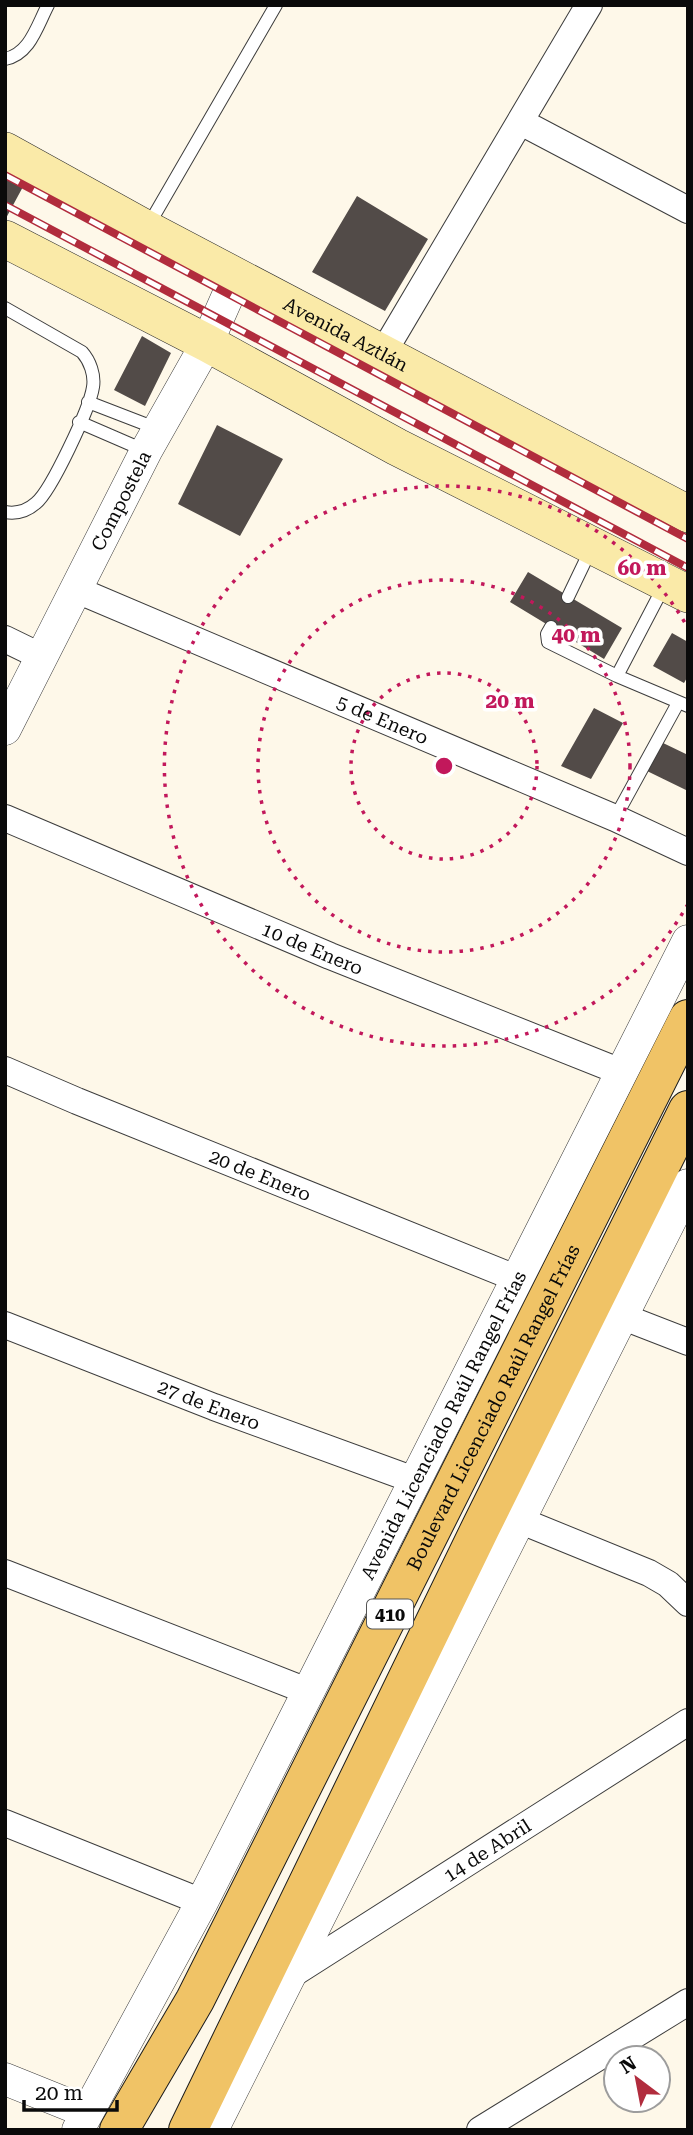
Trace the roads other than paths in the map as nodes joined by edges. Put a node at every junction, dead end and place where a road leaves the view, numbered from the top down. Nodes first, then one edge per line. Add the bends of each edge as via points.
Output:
1 (48, 5) edge
2 (276, 5) edge
3 (589, 5) edge
4 (5, 59) edge
5 (521, 122) junction
6 (5, 151) edge
7 (688, 210) edge
8 (146, 229) junction
9 (5, 239) edge
10 (237, 275) junction
11 (5, 307) edge
12 (207, 343) junction
13 (383, 354) junction
14 (88, 402) junction
15 (79, 422) junction
16 (152, 440) junction
17 (5, 512) edge
18 (688, 514) edge
19 (593, 545) junction
20 (677, 588) edge
21 (77, 590) junction
22 (568, 597) dead end
23 (551, 628) dead end
24 (5, 639) edge
25 (42, 657) junction
26 (617, 676) junction
27 (683, 705) edge
28 (5, 729) edge
29 (5, 818) edge
30 (615, 818) junction
31 (688, 852) edge
32 (688, 942) edge
33 (688, 1019) edge
34 (5, 1070) edge
35 (621, 1072) junction
36 (688, 1110) edge
37 (688, 1185) edge
38 (518, 1279) junction
39 (621, 1316) junction
40 (5, 1325) edge
41 (688, 1342) edge
42 (414, 1480) junction
43 (519, 1520) junction
44 (5, 1573) edge
45 (688, 1603) edge
46 (307, 1691) junction
47 (688, 1722) edge
48 (5, 1823) edge
49 (201, 1902) junction
50 (288, 1977) junction
51 (684, 2012) edge
52 (5, 2079) edge
53 (95, 2124) edge
54 (188, 2130) edge
55 (212, 2130) edge
56 (480, 2130) edge

1 - 4 lane via 26,49
2 - 8 lane
3 - 5 street
5 - 7 street
5 - 13 street
6 - 8 main road, Avenida Aztlán
8 - 10 main road, Avenida Aztlán
9 - 12 main road
10 - 12 street, Compostela
10 - 13 main road, Avenida Aztlán
11 - 14 lane via 82,352 90,363 94,386
12 - 16 street, Compostela
12 - 19 main road via 397,447
13 - 18 main road, Avenida Aztlán
14 - 15 lane
14 - 16 lane
15 - 16 lane
15 - 17 lane via 37,502 26,510
16 - 21 street, Compostela
19 - 20 main road
19 - 22 lane
20 - 26 lane
21 - 25 street, Compostela
21 - 30 street, 5 de Enero
23 - 26 lane via 548,642
24 - 25 street
25 - 28 street, Compostela
26 - 27 lane
27 - 30 lane
29 - 35 street, 10 de Enero via 330,956
30 - 31 street, 5 de Enero
32 - 35 street, Avenida Licenciado Raúl Rangel Frías
33 - 53 main road, Boulevard Licenciado Raúl Rangel Frías / 410 via 195,2000
34 - 38 street, 20 de Enero
35 - 38 street, Avenida Licenciado Raúl Rangel Frías
36 - 54 main road, 410
37 - 39 street
38 - 42 street, Avenida Licenciado Raúl Rangel Frías
39 - 41 street
39 - 43 street
40 - 42 street, 27 de Enero
42 - 46 street, Avenida Licenciado Raúl Rangel Frías
43 - 45 street via 649,1573
43 - 50 street
44 - 46 street
46 - 49 street, Avenida Licenciado Raúl Rangel Frías
47 - 50 street, 14 de Abril
48 - 49 street
49 - 53 street, Avenida Licenciado Raúl Rangel Frías
50 - 55 street
51 - 56 street
52 - 53 street

